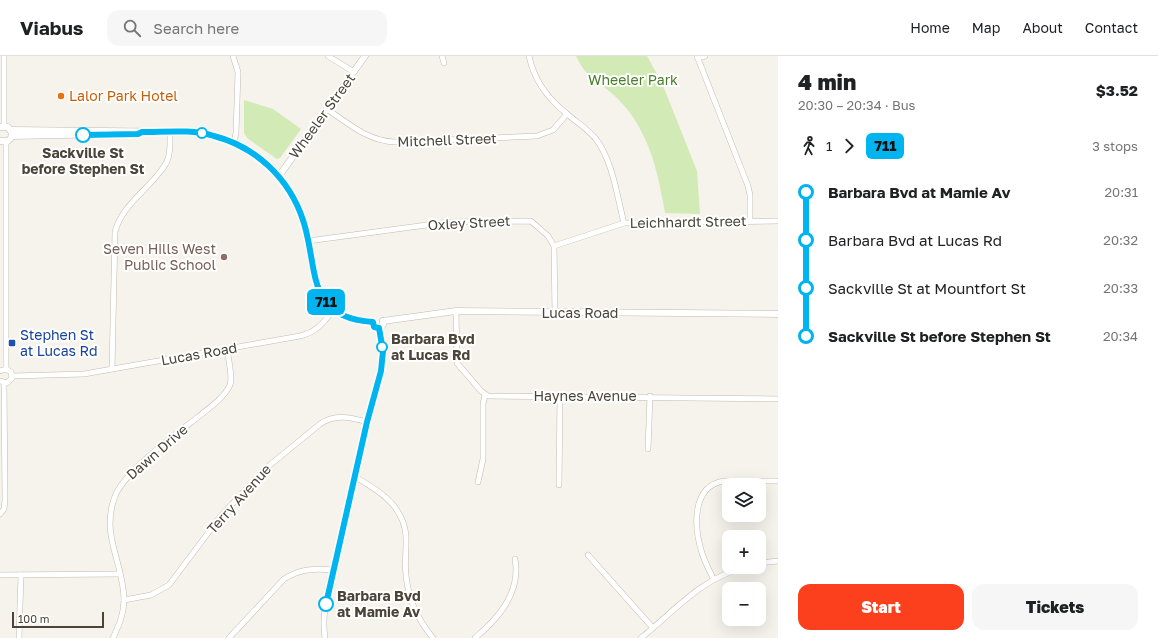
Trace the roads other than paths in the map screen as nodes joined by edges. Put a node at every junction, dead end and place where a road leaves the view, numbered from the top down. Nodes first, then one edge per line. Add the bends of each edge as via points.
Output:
1 (4, 56) edge
2 (233, 56) edge
3 (328, 56) edge
4 (365, 56) edge
5 (442, 56) edge
6 (529, 56) edge
7 (705, 56) edge
8 (698, 57) edge
9 (444, 63) dead end
10 (354, 72) junction
11 (327, 109) junction
12 (567, 114) junction
13 (2, 126) edge
14 (170, 132) junction
15 (12, 133) junction
16 (3, 141) edge
17 (234, 143) junction
18 (279, 176) junction
19 (750, 221) junction
20 (778, 221) edge
21 (624, 223) junction
22 (308, 241) junction
23 (554, 246) junction
24 (333, 310) junction
25 (456, 312) junction
26 (555, 312) junction
27 (778, 314) edge
28 (373, 322) junction
29 (383, 322) junction
30 (379, 328) junction
31 (227, 349) junction
32 (112, 369) junction
33 (3, 370) edge
34 (12, 376) junction
35 (2, 382) edge
36 (485, 395) junction
37 (560, 396) junction
38 (650, 396) junction
39 (778, 398) edge
40 (367, 422) junction
41 (648, 449) dead end
42 (354, 476) junction
43 (778, 481) edge
44 (478, 482) dead end
45 (560, 485) dead end
46 (0, 514) edge
47 (588, 555) dead end
48 (515, 559) dead end
49 (778, 561) edge
50 (766, 562) edge
51 (333, 570) junction
52 (119, 574) junction
53 (725, 574) edge
54 (0, 575) edge
55 (21, 575) junction
56 (714, 578) junction
57 (124, 600) junction
58 (654, 628) junction
59 (19, 638) edge
60 (113, 638) edge
61 (228, 638) edge
62 (325, 638) edge
63 (433, 638) edge
64 (475, 638) edge
65 (641, 638) edge

1 - 13 street
2 - 17 street via 238,72
3 - 10 street
4 - 10 street, Wheeler Street
5 - 9 street
6 - 12 street via 532,72 541,88
7 - 8 street
8 - 19 street via 748,186
10 - 11 street, Wheeler Street
11 - 12 street, Mitchell Street via 367,136 384,142 537,136 553,130
11 - 18 street, Wheeler Street
12 - 21 street via 588,130 600,146 609,168
13 - 15 street
14 - 15 street via 138,130
14 - 17 street via 210,135
14 - 32 street via 169,152 165,165 122,215 115,232
15 - 16 street
16 - 33 street
17 - 18 street via 258,156
18 - 22 street via 296,203
19 - 20 street, Leichhardt Street
19 - 21 street, Leichhardt Street
21 - 23 street, Leichhardt Street
22 - 23 street, Oxley Street via 449,222 531,221 548,236
22 - 24 street via 316,281 325,301
23 - 26 street
24 - 28 street via 349,319
24 - 31 street, Lucas Road via 318,329 309,334
25 - 26 street, Lucas Road
25 - 29 street, Lucas Road via 439,312
25 - 36 street via 457,362
26 - 27 street, Lucas Road
28 - 29 street via 377,318
28 - 30 street via 374,327
29 - 30 street
30 - 40 street via 383,351 381,371
31 - 32 street, Lucas Road
31 - 52 street, Dawn Drive via 230,384 223,394 210,408 126,476 115,495 110,512 111,535
32 - 34 street, Lucas Road via 70,375
33 - 34 street via 10,370
34 - 35 street via 10,380
35 - 46 street via 5,500 4,509
36 - 37 street, Haynes Avenue
36 - 44 street via 482,459
37 - 38 street, Haynes Avenue
37 - 45 street
38 - 39 street, Haynes Avenue
38 - 41 street
40 - 42 street
40 - 57 street, Terry Avenue via 340,416 320,424 265,469 225,512 169,585 151,595
42 - 51 street
42 - 63 street via 381,493 401,517 406,528 406,575 411,599 420,622
43 - 56 street via 724,481 705,489 699,501 698,534 702,554
47 - 58 street
48 - 64 street via 516,577 507,603 498,617
49 - 50 street
51 - 61 street via 309,569 284,579
51 - 62 street via 324,616
52 - 55 street
52 - 57 street, Dawn Drive
53 - 56 street
54 - 55 street
55 - 59 street
56 - 58 street via 676,606
57 - 60 street, Dawn Drive via 122,618
58 - 65 street

